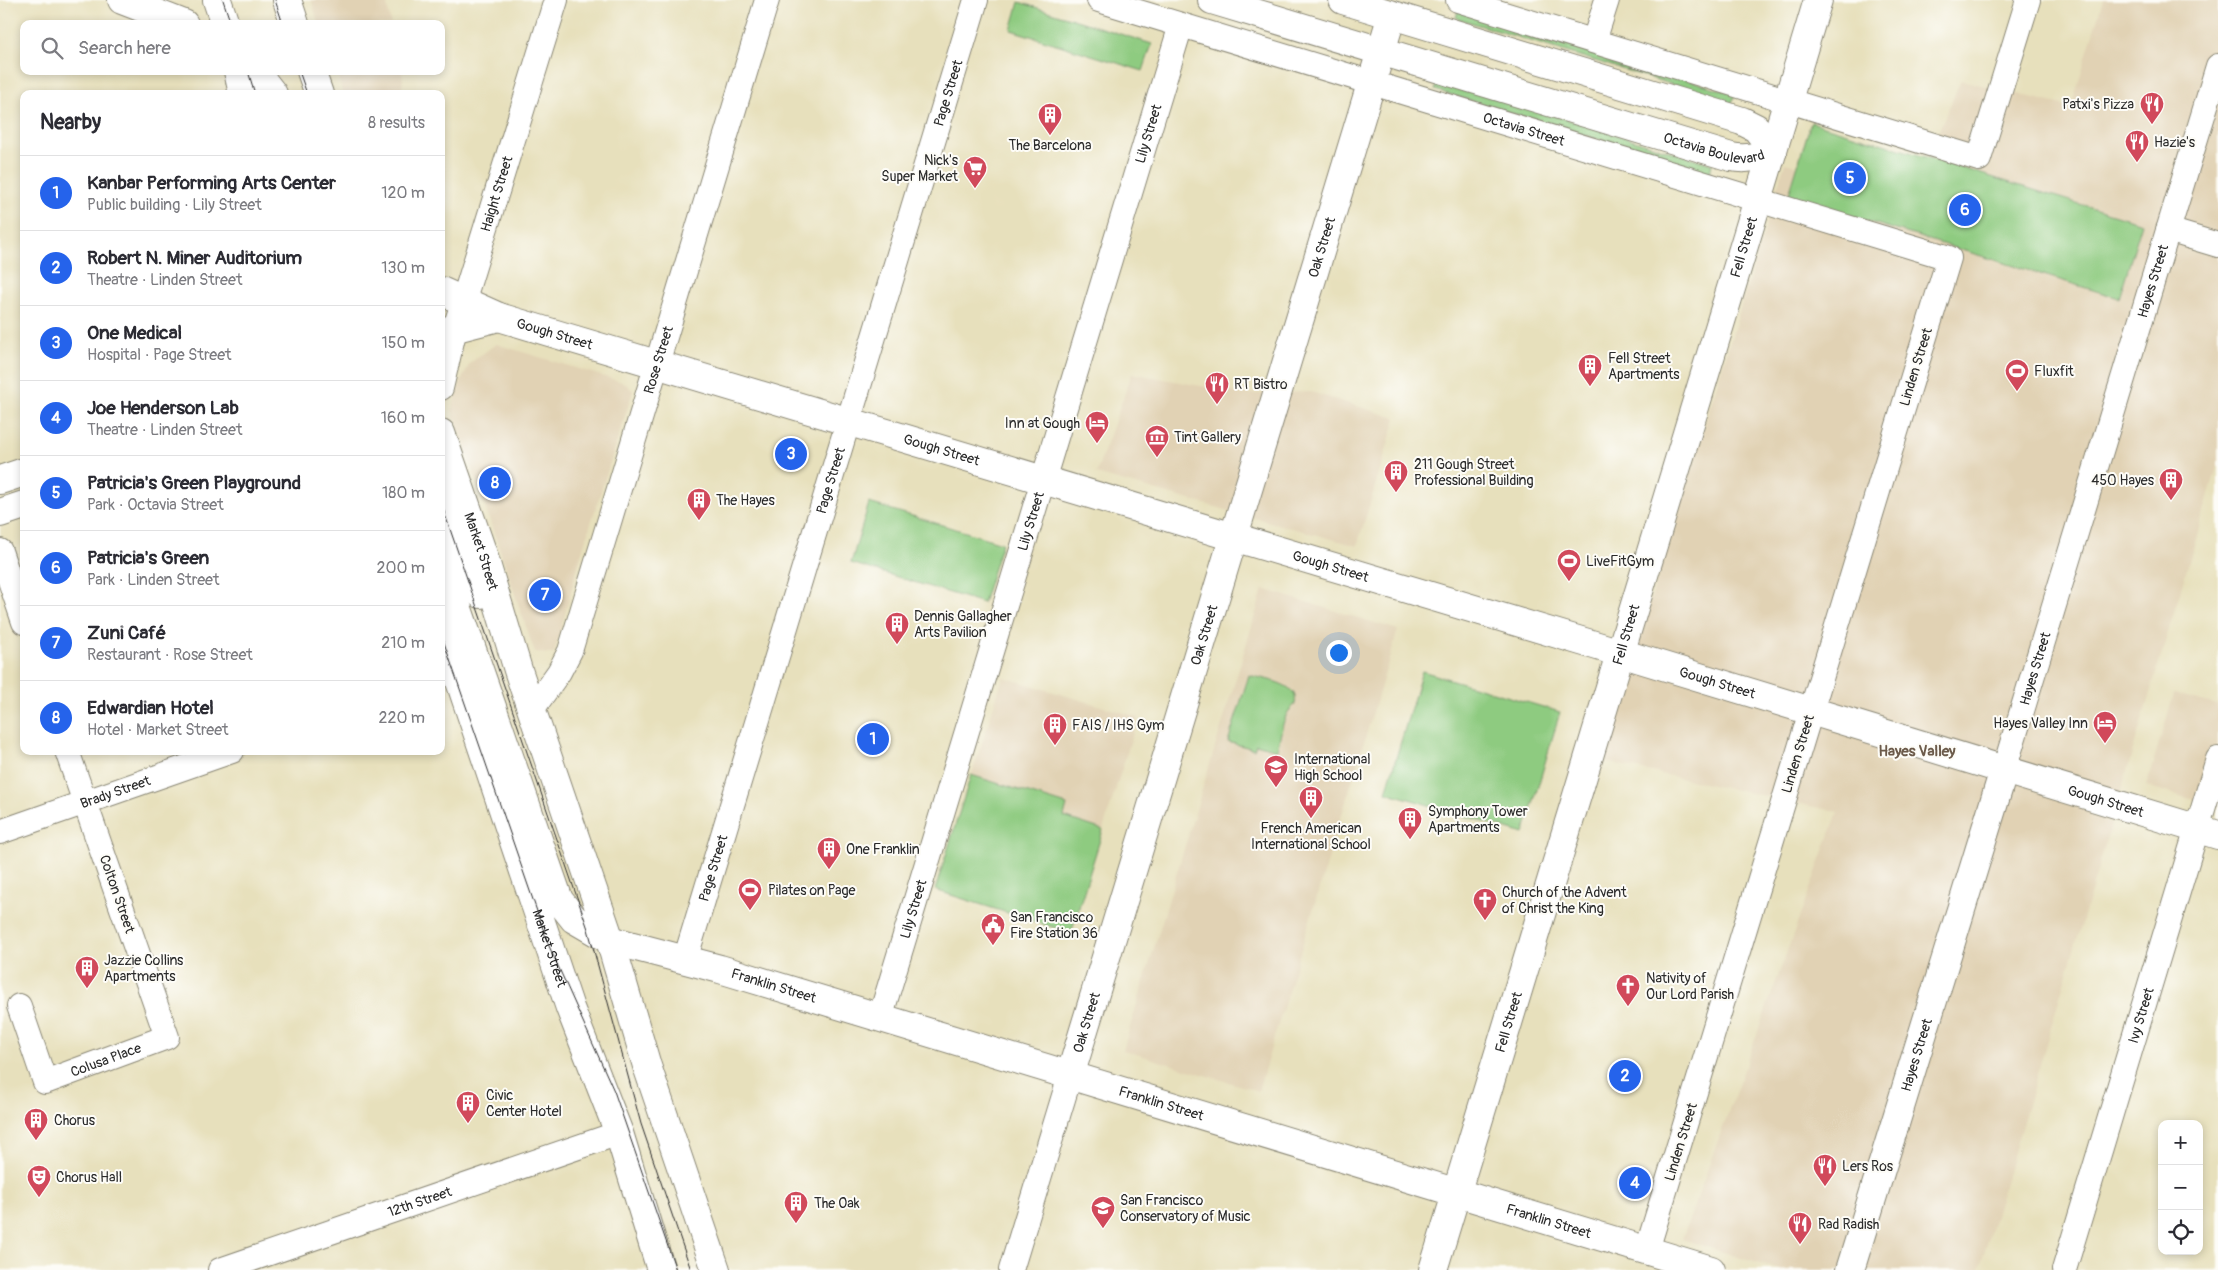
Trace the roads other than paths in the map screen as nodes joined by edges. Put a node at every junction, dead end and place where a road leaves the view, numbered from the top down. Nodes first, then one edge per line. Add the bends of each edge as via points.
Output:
1 (122, 0) edge
2 (217, 0) edge
3 (287, 0) edge
4 (556, 0) edge
5 (767, 0) edge
6 (976, 0) edge
7 (1099, 0) edge
8 (1212, 0) edge
9 (1343, 0) edge
10 (1458, 0) edge
11 (1607, 0) edge
12 (1818, 0) edge
13 (2028, 0) edge
14 (1394, 8) edge
15 (174, 20) edge
16 (224, 20) edge
17 (294, 20) edge
18 (1181, 25) junction
19 (1594, 41) junction
20 (1381, 51) junction
21 (2218, 66) edge
22 (239, 75) edge
23 (258, 75) edge
24 (312, 75) edge
25 (1371, 83) junction
26 (242, 90) edge
27 (270, 90) edge
28 (318, 90) edge
29 (1788, 100) junction
30 (1773, 150) junction
31 (1757, 201) junction
32 (2168, 230) junction
33 (2218, 245) edge
34 (1949, 258) joint
35 (452, 296) edge
36 (499, 317) junction
37 (448, 330) edge
38 (445, 355) edge
39 (656, 363) junction
40 (850, 422) junction
41 (445, 445) edge
42 (20, 473) edge
43 (0, 480) edge
44 (1043, 480) junction
45 (20, 506) edge
46 (445, 506) edge
47 (0, 513) edge
48 (1233, 537) junction
49 (0, 551) edge
50 (445, 572) edge
51 (20, 610) edge
52 (445, 649) edge
53 (1620, 653) junction
54 (518, 670) junction
55 (450, 679) edge
56 (532, 711) junction
57 (1812, 712) junction
58 (68, 755) edge
59 (221, 755) edge
60 (2218, 759) edge
61 (2004, 770) junction
62 (85, 804) junction
63 (0, 832) edge
64 (2207, 832) edge
65 (610, 940) junction
66 (685, 960) junction
67 (19, 1006) dead end
68 (880, 1018) junction
69 (167, 1037) joint
70 (1070, 1076) junction
71 (619, 1132) junction
72 (1456, 1192) junction
73 (1647, 1250) junction
74 (220, 1270) edge
75 (661, 1270) edge
76 (716, 1270) edge
77 (1011, 1270) edge
78 (1433, 1270) edge
79 (1711, 1270) edge
80 (1850, 1270) edge
81 (2064, 1270) edge

1 - 15 main road
2 - 16 main road
3 - 17 main road
4 - 35 street, Haight Street
5 - 39 street, Rose Street
6 - 40 street, Page Street
7 - 18 street, Octavia Street
8 - 20 main road, Octavia Boulevard
9 - 14 main road, Octavia Boulevard
10 - 19 street
11 - 19 street
12 - 29 main road, Fell Street
13 - 29 street via 1979,159
14 - 20 main road, Oak Street
14 - 30 main road, Octavia Boulevard via 1742,121 1756,128
18 - 25 street, Octavia Street
18 - 44 street, Lily Street
19 - 29 street
20 - 25 main road, Oak Street
20 - 30 main road, Octavia Boulevard via 1731,157 1758,157
21 - 32 street, Hayes Street
22 - 26 main road
23 - 27 main road
24 - 28 main road
25 - 31 street, Octavia Street
25 - 48 main road, Oak Street
29 - 30 main road, Fell Street
30 - 31 main road, Fell Street
31 - 34 street, Octavia Street
31 - 53 main road, Fell Street
32 - 33 street
32 - 61 street, Hayes Street
34 - 57 street, Linden Street
35 - 36 main road
35 - 37 street, Haight Street
36 - 37 main road, Gough Street
36 - 39 main road, Gough Street
37 - 38 street, Haight Street
39 - 40 main road, Gough Street
39 - 56 street, Rose Street via 570,651 560,672
40 - 44 main road, Gough Street
40 - 66 street, Page Street
41 - 54 main road, Market Street
42 - 43 main road
44 - 48 main road, Gough Street
44 - 68 street, Lily Street
45 - 47 main road
46 - 54 main road, Market Street via 462,555
48 - 53 main road, Gough Street
48 - 70 main road, Oak Street
49 - 51 street
50 - 65 main road, Market Street via 559,900 574,919
52 - 55 main road, Market Street
53 - 57 main road, Gough Street
53 - 72 main road, Fell Street
54 - 56 main road, Market Street
55 - 71 main road, Market Street via 570,1008
56 - 65 main road, Market Street
57 - 61 main road, Gough Street
57 - 73 street, Linden Street
58 - 62 street, Colton Street
59 - 62 street, Brady Street
60 - 64 street, Ivy Street
61 - 64 main road, Gough Street
61 - 80 main road, Hayes Street
62 - 63 street, Brady Street
62 - 69 street, Colton Street
64 - 81 street, Ivy Street
65 - 66 main road, Franklin Street
65 - 76 main road, Market Street via 647,1066
66 - 68 main road, Franklin Street
67 - 69 street, Colusa Place via 45,1082
68 - 70 main road, Franklin Street
70 - 72 main road, Franklin Street
70 - 77 street, Oak Street
71 - 74 street, 12th Street
71 - 75 main road, Market Street
72 - 73 main road, Franklin Street
72 - 78 main road, Fell Street
73 - 79 main road, Franklin Street

